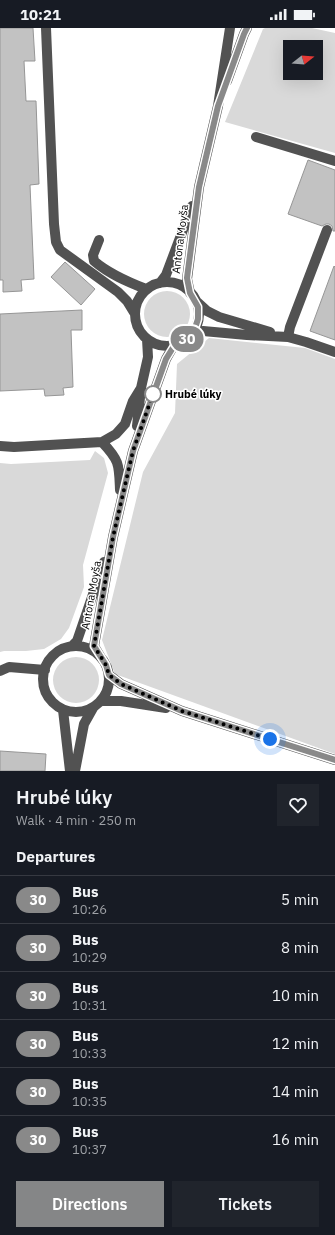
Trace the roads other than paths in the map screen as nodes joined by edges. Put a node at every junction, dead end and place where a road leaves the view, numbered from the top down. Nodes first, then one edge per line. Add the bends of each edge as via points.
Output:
1 (46, 28) edge
2 (230, 28) edge
3 (247, 28) edge
4 (218, 106) junction
5 (256, 137) dead end
6 (335, 161) edge
7 (199, 187) junction
8 (328, 230) dead end
9 (99, 240) dead end
10 (160, 283) junction
11 (146, 289) junction
12 (193, 297) junction
13 (135, 314) junction
14 (190, 336) junction
15 (284, 336) junction
16 (147, 339) junction
17 (174, 346) junction
18 (335, 352) edge
19 (141, 388) junction
20 (102, 442) junction
21 (136, 442) junction
22 (0, 446) edge
23 (121, 503) junction
24 (113, 537) junction
25 (72, 646) junction
26 (100, 656) junction
27 (45, 670) junction
28 (0, 671) edge
29 (109, 675) junction
30 (101, 701) junction
31 (93, 708) junction
32 (63, 710) junction
33 (182, 711) junction
34 (335, 760) edge
35 (70, 771) edge
36 (75, 771) edge

1 - 13 street via 56,242 60,250 118,292
2 - 4 street, Antona Moyša
3 - 4 street, Antona Moyša
4 - 7 street, Antona Moyša
5 - 6 street
7 - 10 street, Antona Moyša via 171,263
7 - 12 street, Antona Moyša via 187,278
8 - 15 street via 290,327
9 - 11 street via 93,255 94,261 124,280
10 - 11 street
10 - 12 street via 176,284 186,289
11 - 13 street via 139,299
12 - 14 street via 198,307 198,319
12 - 15 street via 206,311 219,317
13 - 16 street via 138,328
14 - 15 street via 203,331
14 - 17 street
15 - 18 street
16 - 17 street via 160,345
16 - 19 street, Antona Moyša via 148,357
17 - 21 street, Antona Moyša via 166,359
19 - 20 street via 133,401 125,424 116,434
19 - 21 street, Antona Moyša
20 - 22 street
20 - 23 street via 114,455 119,467
21 - 23 street, Antona Moyša
23 - 24 street, Antona Moyša
24 - 25 street, Antona Moyša via 77,641
24 - 26 street, Antona Moyša via 94,646
25 - 26 street via 87,648
25 - 27 street via 53,656
26 - 29 street
27 - 28 street via 9,667
27 - 32 street via 43,680 48,696
29 - 30 street via 108,689
29 - 33 street via 121,684
30 - 31 street
30 - 33 street via 121,701
31 - 32 street via 76,712
31 - 36 street via 84,724
32 - 35 street
33 - 34 street

